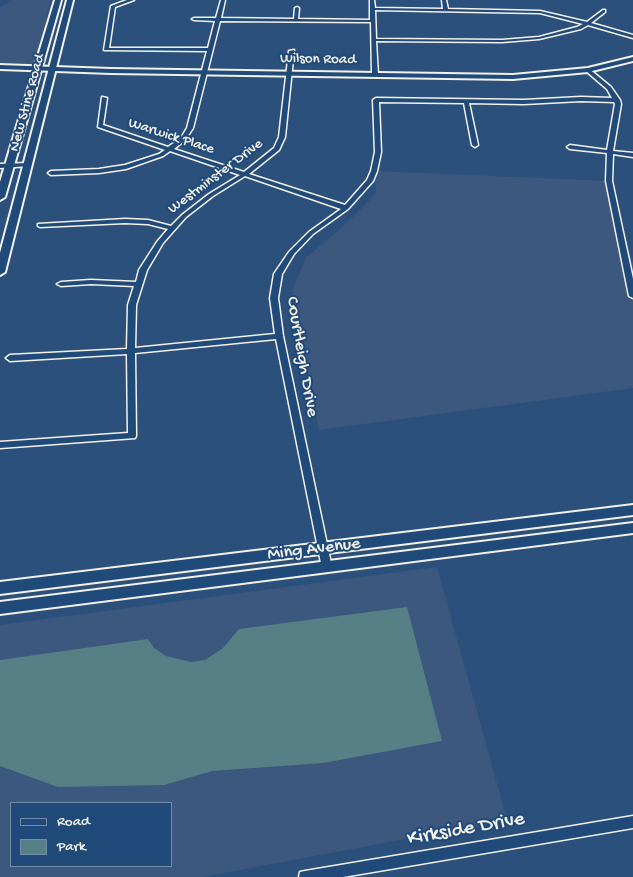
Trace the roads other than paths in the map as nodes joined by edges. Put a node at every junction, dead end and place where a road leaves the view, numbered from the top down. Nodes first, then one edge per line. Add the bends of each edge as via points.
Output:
1 (58, 0) edge
2 (70, 0) edge
3 (132, 0) edge
4 (223, 0) edge
5 (372, 0) edge
6 (444, 0) edge
7 (516, 2) dead end
8 (297, 8) dead end
9 (373, 9) junction
10 (446, 10) junction
11 (519, 11) junction
12 (602, 11) dead end
13 (194, 19) dead end
14 (219, 19) junction
15 (296, 20) junction
16 (373, 21) junction
17 (588, 24) junction
18 (633, 37) edge
19 (374, 40) junction
20 (211, 50) junction
21 (292, 51) dead end
22 (633, 59) edge
23 (0, 67) edge
24 (38, 69) junction
25 (53, 70) junction
26 (588, 70) junction
27 (205, 73) junction
28 (290, 74) junction
29 (375, 75) junction
30 (104, 98) dead end
31 (376, 100) joint
32 (617, 100) junction
33 (466, 101) junction
34 (475, 145) dead end
35 (570, 146) dead end
36 (170, 150) junction
37 (610, 151) junction
38 (633, 155) edge
39 (28, 165) junction
40 (5, 166) edge
41 (51, 173) dead end
42 (245, 174) junction
43 (0, 197) edge
44 (346, 208) junction
45 (40, 225) dead end
46 (172, 228) junction
47 (0, 272) edge
48 (62, 284) dead end
49 (138, 284) junction
50 (633, 296) edge
51 (279, 336) junction
52 (131, 350) junction
53 (10, 358) dead end
54 (0, 445) edge
55 (633, 510) edge
56 (633, 528) edge
57 (323, 549) junction
58 (327, 568) junction
59 (0, 588) edge
60 (0, 608) edge
61 (633, 822) edge
62 (305, 877) edge

1 - 24 main road, New Stine Road
2 - 25 main road, New Stine Road
3 - 20 street via 113,6 106,49
4 - 14 street
5 - 9 street
6 - 10 street
7 - 11 street
8 - 15 street
9 - 10 street
9 - 16 street
10 - 11 street
11 - 17 street via 550,14
12 - 17 street
13 - 14 street
14 - 15 street
14 - 20 street
15 - 16 street
16 - 19 street
17 - 18 street
17 - 19 street via 560,34 520,40
19 - 29 street
20 - 27 street
21 - 28 street, Westminster Drive
22 - 26 street, Wilson Road
23 - 24 street, Wilson Road
24 - 25 street, Wilson Road
24 - 40 main road, New Stine Road
25 - 27 street, Wilson Road
25 - 39 main road, New Stine Road
26 - 29 street, Wilson Road via 523,76
26 - 32 street via 609,88
27 - 28 street, Wilson Road
27 - 36 street via 190,128
28 - 29 street, Wilson Road
28 - 42 street, Westminster Drive via 280,143 271,155
30 - 36 street, Warwick Place via 100,126
31 - 33 street
31 - 44 street, Courtleigh Drive via 377,161 367,185
32 - 33 street
32 - 37 street
33 - 34 street
35 - 37 street
36 - 41 street via 126,167
36 - 42 street, Warwick Place
37 - 38 street
37 - 50 street via 610,189
39 - 40 street
39 - 47 main road, New Stine Road
40 - 43 main road, New Stine Road
42 - 44 street, Warwick Place
42 - 46 street, Westminster Drive via 198,204
44 - 51 street, Courtleigh Drive via 301,242 284,263 274,298
45 - 46 street via 126,220
46 - 49 street, Westminster Drive via 152,254
48 - 49 street
49 - 52 street, Westminster Drive via 131,320
51 - 52 street
51 - 57 street, Courtleigh Drive
52 - 53 street
52 - 54 street, Westminster Drive via 132,436
55 - 57 main road, Ming Avenue
56 - 58 main road, Ming Avenue
57 - 58 street, Courtleigh Drive
57 - 59 main road, Ming Avenue
58 - 60 main road, Ming Avenue
61 - 62 street, Kirkside Drive

